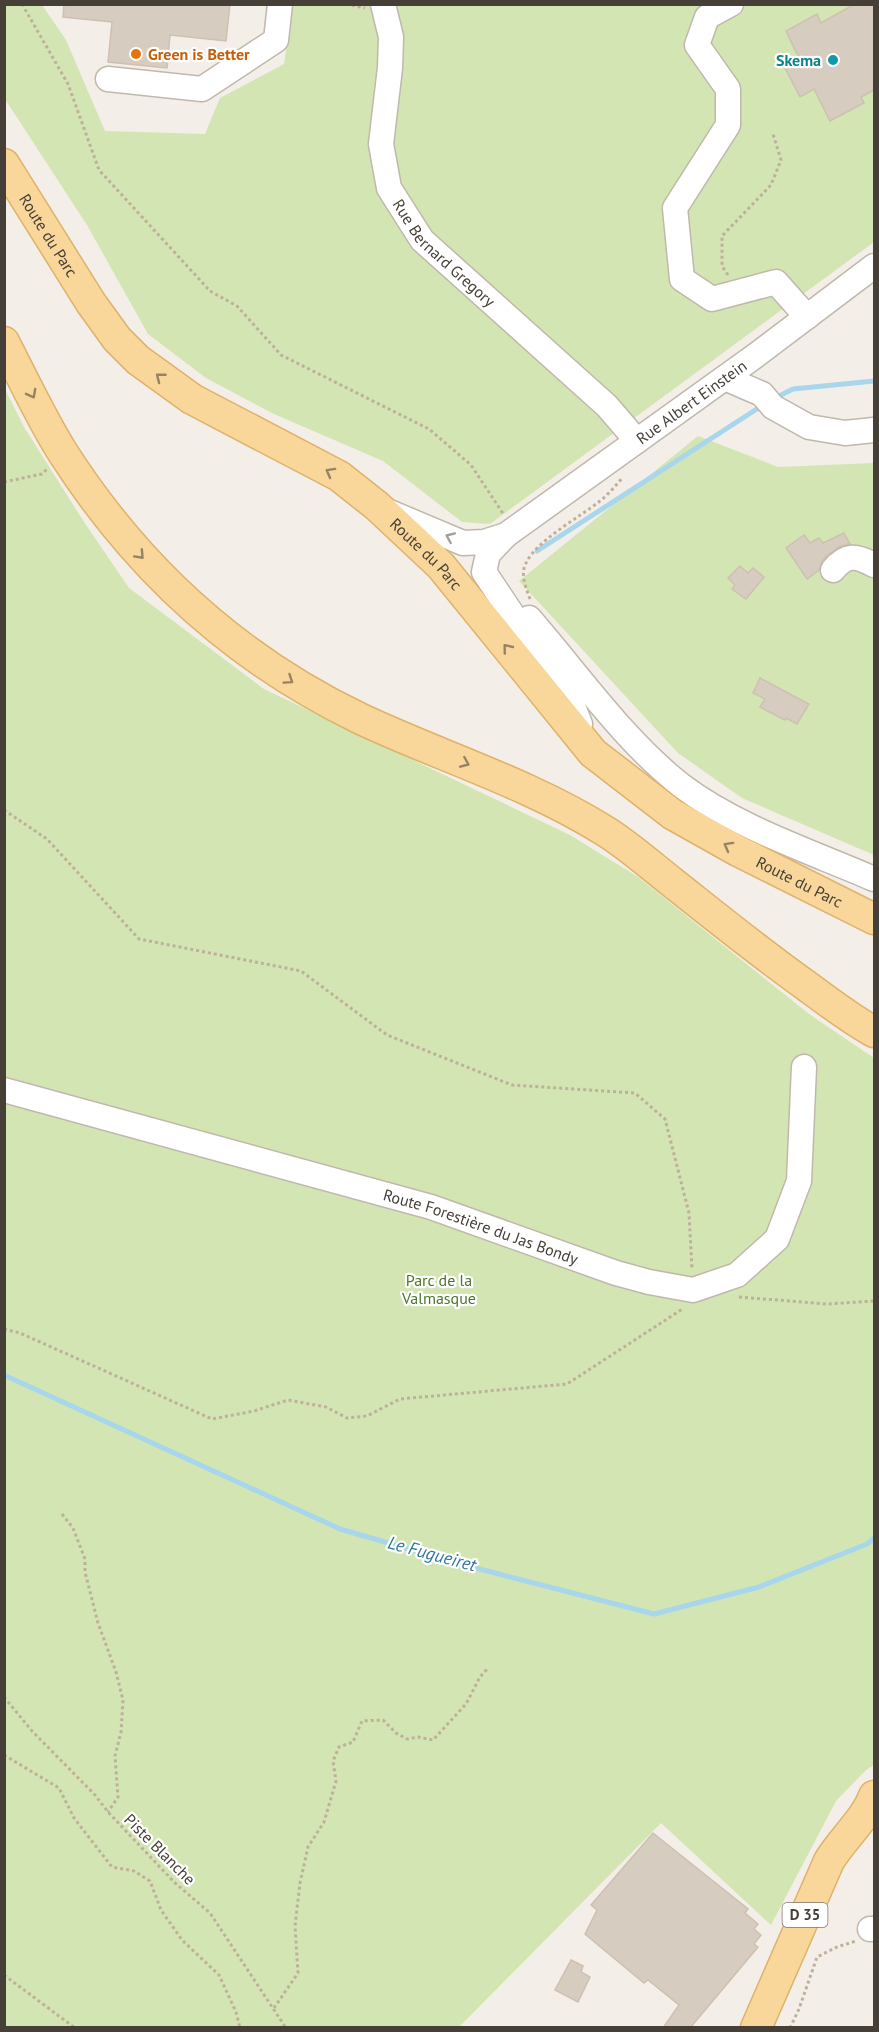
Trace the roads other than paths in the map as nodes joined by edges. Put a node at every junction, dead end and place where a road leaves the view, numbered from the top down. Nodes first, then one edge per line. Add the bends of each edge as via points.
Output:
1 (280, 4) edge
2 (383, 4) edge
3 (731, 4) edge
4 (108, 79) dead end
5 (4, 164) edge
6 (874, 266) edge
7 (807, 317) junction
8 (4, 342) edge
9 (755, 356) junction
10 (724, 378) junction
11 (768, 400) junction
12 (874, 430) edge
13 (637, 441) junction
14 (377, 507) junction
15 (510, 533) junction
16 (874, 565) edge
17 (833, 570) dead end
18 (593, 753) junction
19 (874, 879) edge
20 (874, 919) edge
21 (735, 932) junction
22 (874, 1032) edge
23 (874, 1052) edge
24 (804, 1067) dead end
25 (4, 1090) edge
26 (872, 1807) edge
27 (756, 2028) edge

1 - 4 street via 276,40 202,89
2 - 13 street, Rue Bernard Gregory via 391,37 381,144 389,188 422,240 607,406
3 - 7 street via 706,17 697,45 728,89 728,125 675,208 682,279 712,299 776,282
14 -> 5 main road, Route du Parc via 339,476 192,399 138,360 91,303
6 - 7 street, Rue Albert Einstein
7 - 9 street, Rue Albert Einstein
8 -> 21 main road via 63,452 126,540 219,631 297,685 353,714 568,809 621,842
9 - 10 street, Rue Albert Einstein
9 - 11 street
10 - 11 street
10 - 13 street, Rue Albert Einstein
11 - 12 street via 809,427 844,433
13 - 15 street, Rue Albert Einstein
15 -> 14 street via 484,542 463,543
18 -> 14 main road, Route du Parc via 441,566
15 - 18 street via 488,554 484,572 572,704
15 - 19 street, Route du Parc via 496,560 498,577 616,722 662,768 691,792 733,817
16 - 17 street via 853,557 842,560
20 -> 18 main road, Route du Parc via 672,814
21 - 22 main road
21 - 23 main road via 757,960 800,998
24 - 25 street, Route Forestière du Jas Bondy via 799,1181 777,1239 737,1275 693,1290 616,1273 431,1207
26 - 27 main road, D 35 via 829,1861

